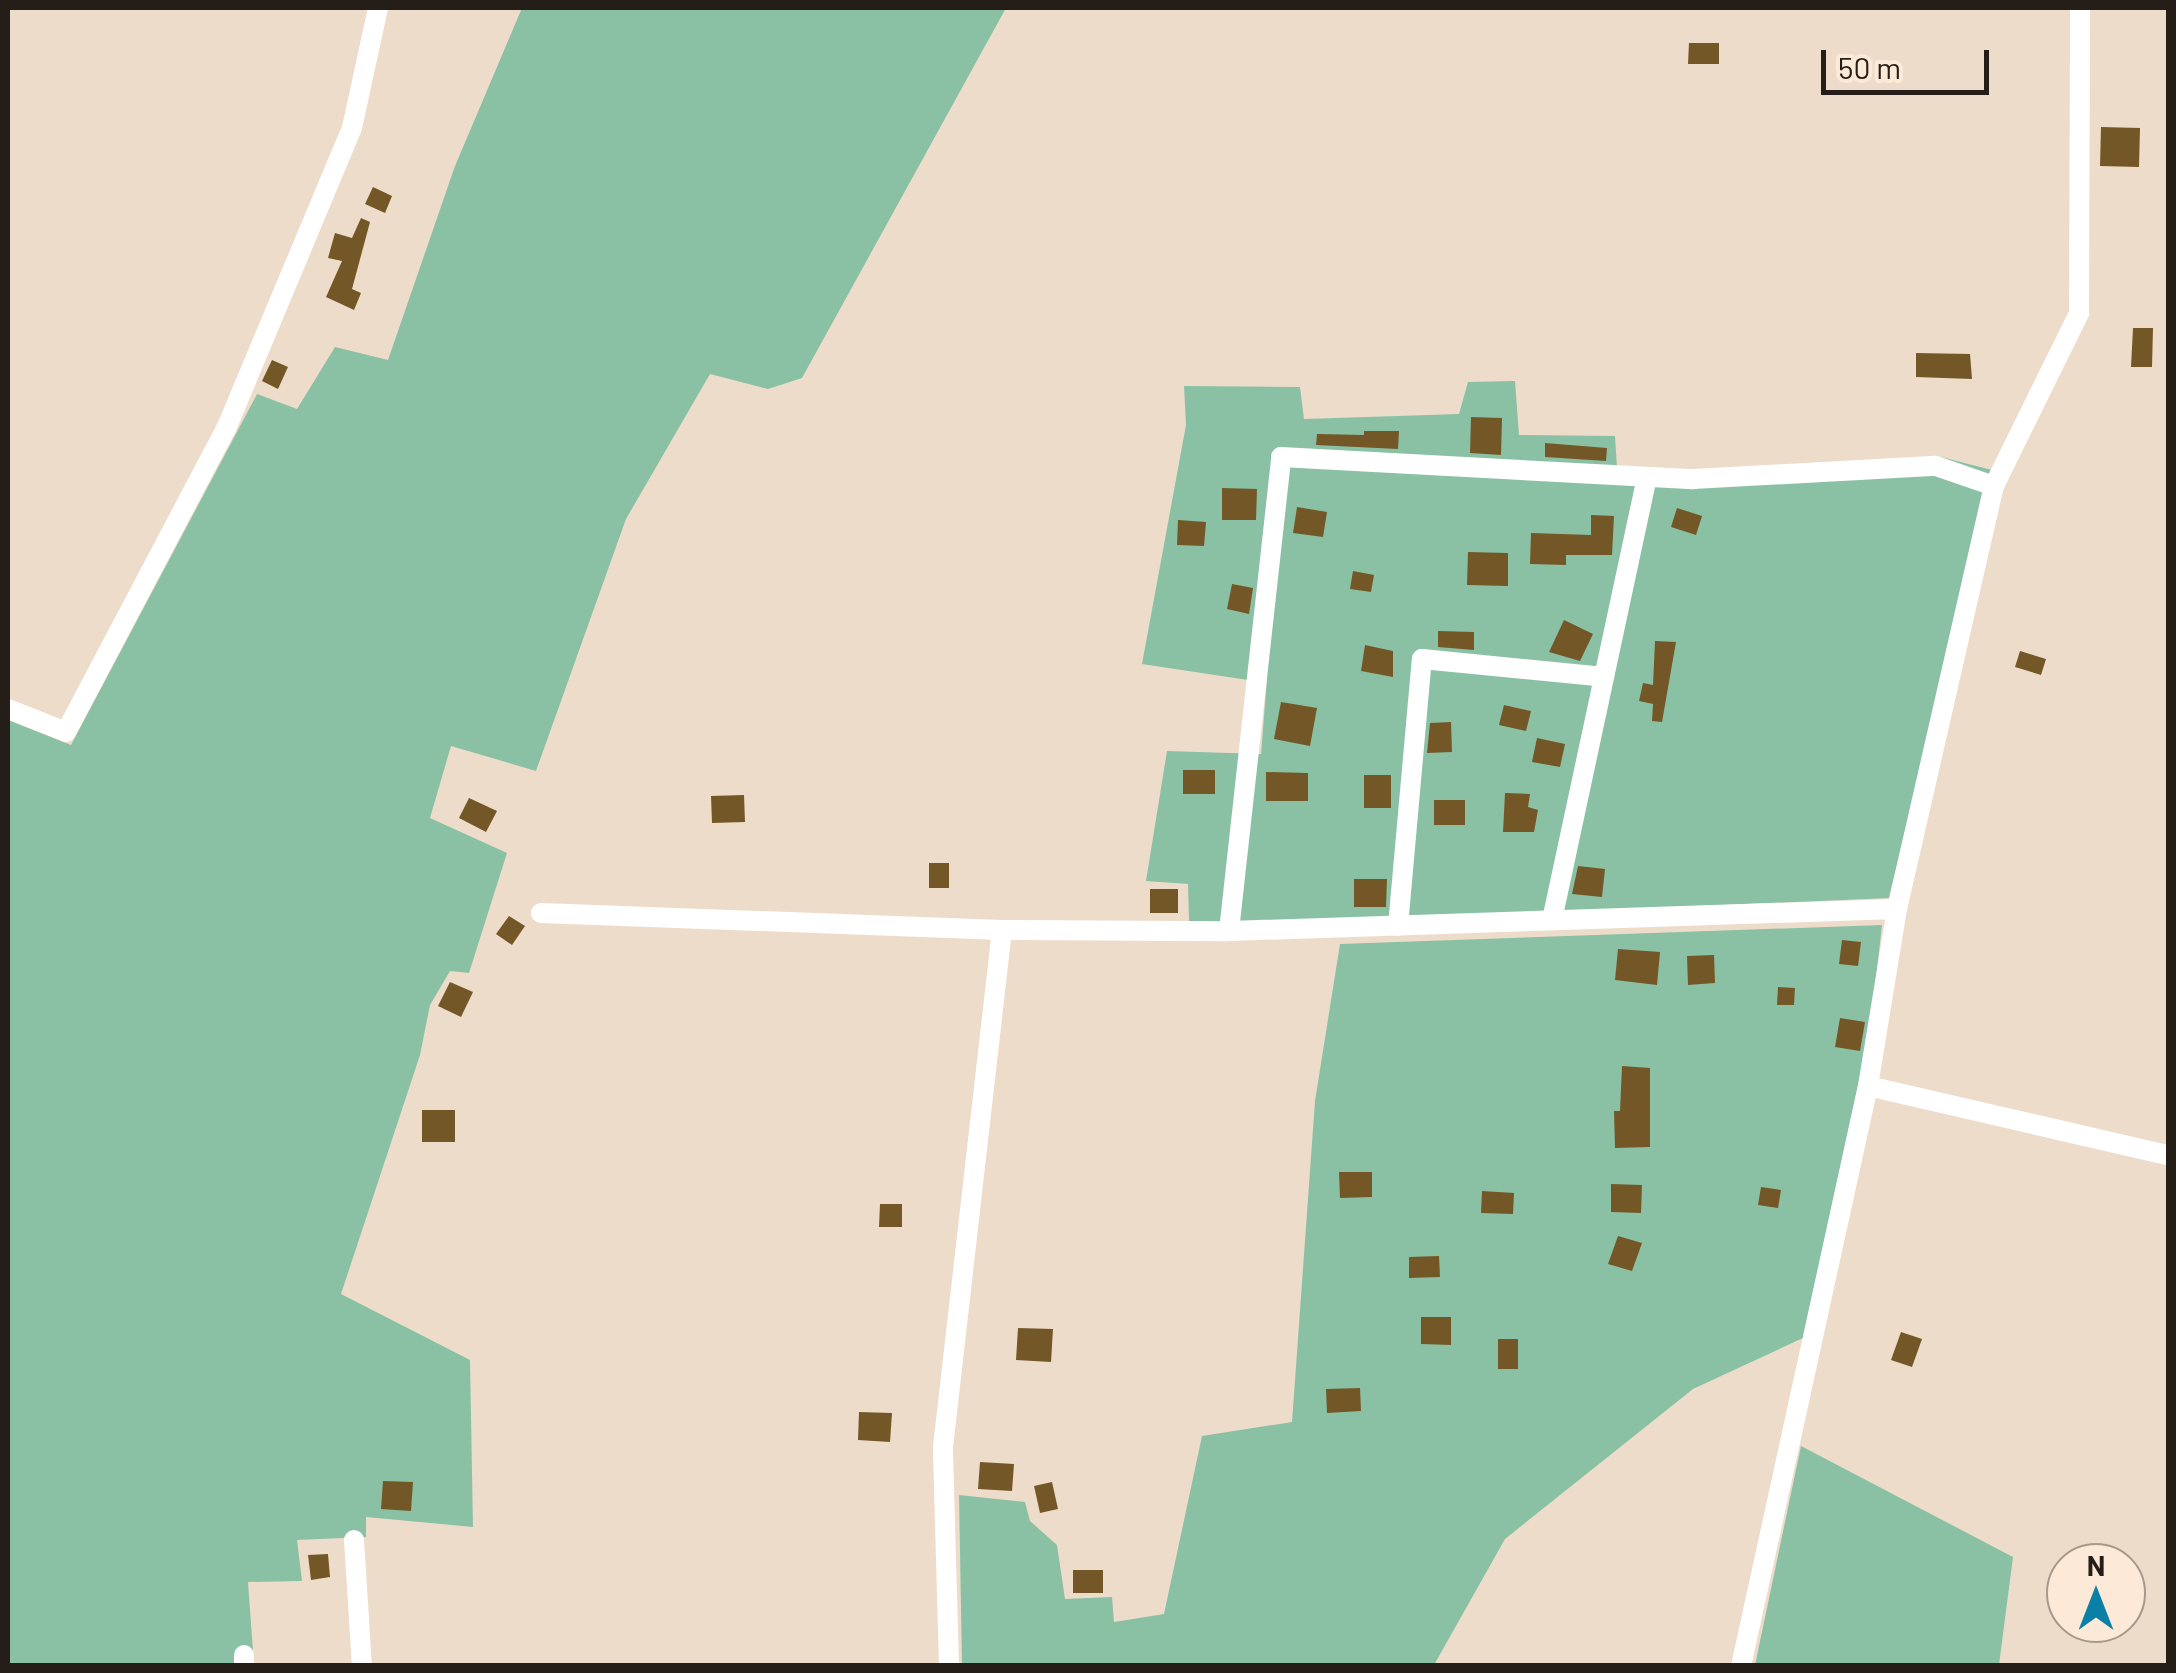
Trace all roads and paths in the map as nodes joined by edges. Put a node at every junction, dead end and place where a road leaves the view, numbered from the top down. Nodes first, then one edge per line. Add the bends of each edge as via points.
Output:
1 (378, 8) edge
2 (2080, 8) edge
3 (1647, 477) junction
4 (1994, 486) junction
5 (1604, 677) junction
6 (8, 709) edge
7 (1897, 909) junction
8 (541, 913) dead end
9 (1552, 920) junction
10 (1398, 926) junction
11 (1002, 930) junction
12 (1229, 931) junction
13 (1868, 1086) junction
14 (2168, 1155) edge
15 (354, 1540) dead end
16 (362, 1666) edge
17 (950, 1666) edge
18 (1741, 1666) edge

1 - 6 street via 352,128 226,429 75,716 66,732
2 - 4 street via 2079,313
3 - 4 street via 1936,466
3 - 5 street
3 - 12 street via 1280,458
4 - 7 street
5 - 9 street
5 - 10 street via 1422,660
7 - 9 street
7 - 13 street
8 - 11 street
9 - 10 street
10 - 12 street
11 - 12 street
11 - 17 street via 943,1447
13 - 14 street
13 - 18 street
15 - 16 street

